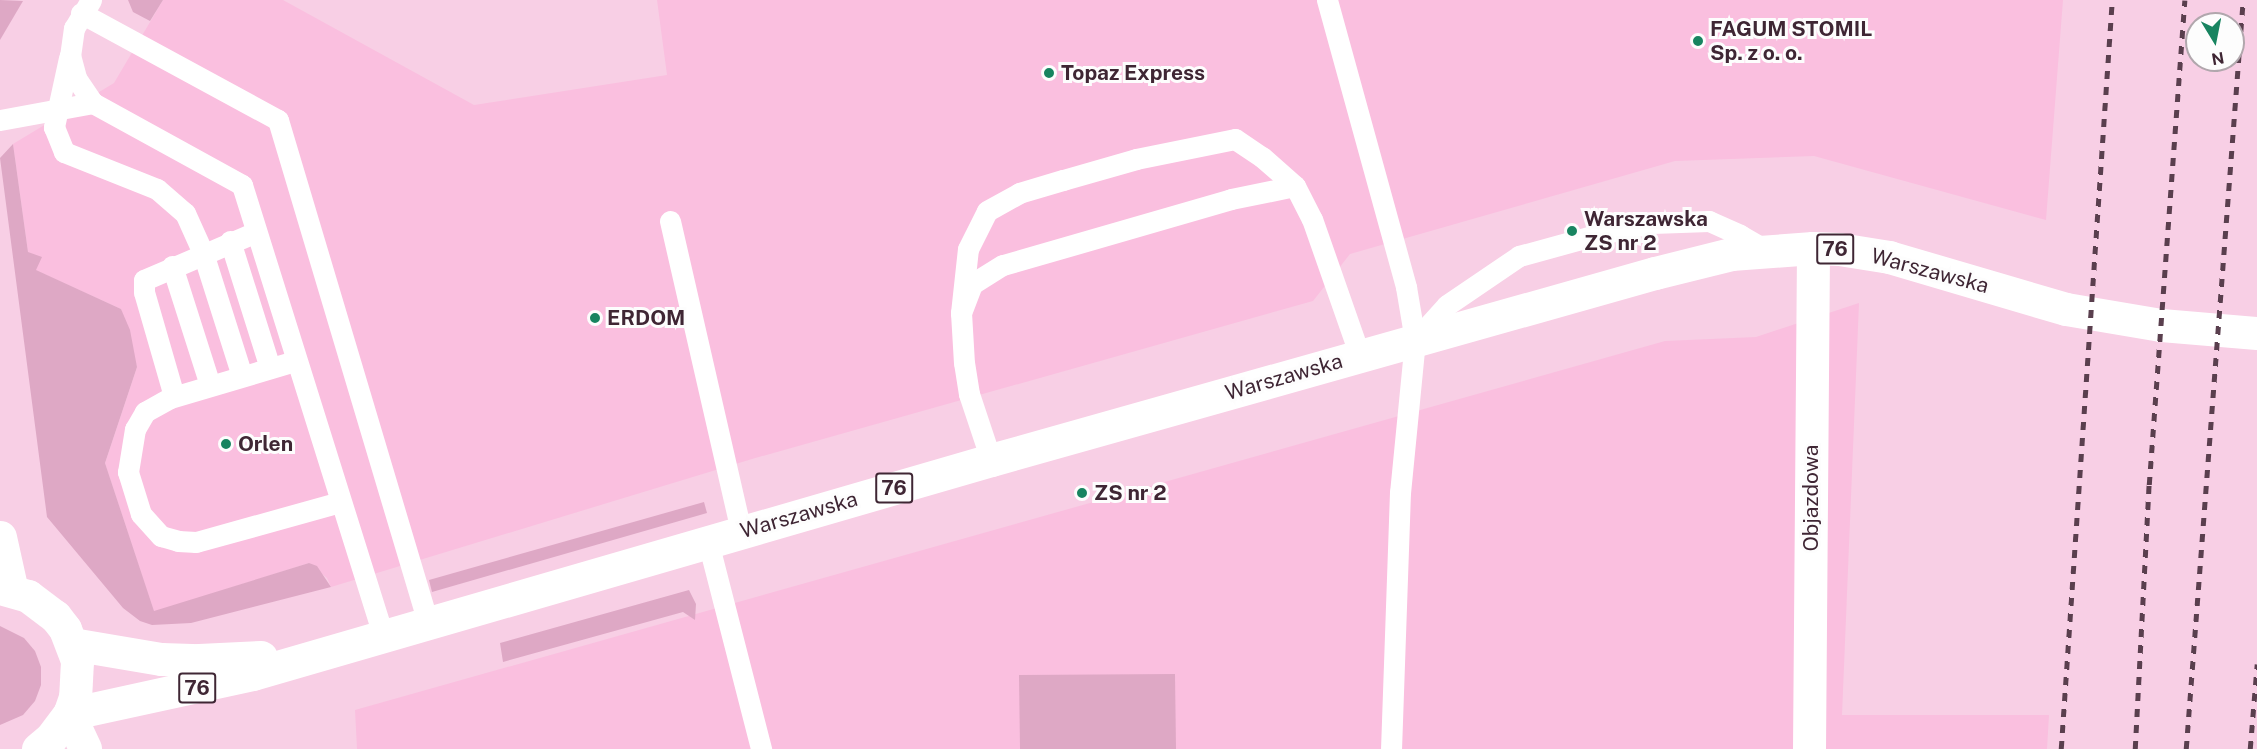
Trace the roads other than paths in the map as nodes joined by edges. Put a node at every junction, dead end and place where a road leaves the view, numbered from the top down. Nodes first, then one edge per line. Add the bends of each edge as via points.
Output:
1 (1327, 0) edge
2 (86, 7) edge
3 (70, 55) junction
4 (93, 103) junction
5 (59, 110) junction
6 (0, 120) edge
7 (1294, 186) junction
8 (670, 221) dead end
9 (256, 232) junction
10 (230, 241) junction
11 (1813, 248) junction
12 (1768, 251) junction
13 (203, 253) junction
14 (172, 266) junction
15 (961, 313) junction
16 (2257, 333) edge
17 (1416, 340) junction
18 (1360, 356) junction
19 (295, 361) junction
20 (270, 368) junction
21 (242, 376) junction
22 (210, 385) junction
23 (174, 396) junction
24 (991, 460) junction
25 (340, 502) junction
26 (741, 532) junction
27 (0, 537) edge
28 (708, 542) junction
29 (6, 589) edge
30 (428, 623) junction
31 (383, 635) junction
32 (72, 644) junction
33 (323, 653) junction
34 (69, 714) junction
35 (38, 749) edge
36 (85, 749) edge
37 (761, 749) edge
38 (1391, 749) edge
39 (1809, 749) edge

1 - 17 lane via 1406,287
2 - 3 lane via 74,28
2 - 30 lane via 278,120
3 - 4 lane via 76,78
3 - 5 lane
4 - 5 lane
4 - 9 lane via 242,185
5 - 6 lane
5 - 13 lane via 54,127 64,152 157,189 186,213
7 - 15 lane via 1231,199 1003,265 972,284
7 - 15 lane via 1235,138 1136,159 1019,193 987,211 968,249
7 - 18 lane via 1312,219
8 - 26 lane
9 - 10 lane
9 - 19 lane
10 - 13 lane
10 - 20 lane
11 - 12 main road, Warszawska / 76
11 - 16 main road, Warszawska / 76 via 1888,257 2066,309 2161,325
11 - 39 main road, Objazdowa
12 - 17 main road, Warszawska / 76 via 1731,254 1655,273
12 - 17 lane via 1709,221 1652,223 1596,235 1519,256 1447,305
13 - 14 lane
13 - 21 lane
14 - 22 lane
14 - 23 lane via 144,280 144,292
15 - 24 lane via 969,394
17 - 18 main road, Warszawska / 76
17 - 38 lane via 1400,492
18 - 24 main road, Warszawska / 76
19 - 20 lane
19 - 25 lane
20 - 21 lane
21 - 22 lane
22 - 23 lane
23 - 25 lane via 145,412 135,429 130,450 128,472 141,514 160,536 196,542
24 - 26 main road, Warszawska / 76
25 - 31 lane
26 - 28 main road, Warszawska / 76
27 - 29 main road
28 - 30 main road, Warszawska / 76
28 - 37 lane
29 - 32 main road via 42,605 65,629
30 - 31 main road, Warszawska / 76
31 - 33 main road, Warszawska / 76
32 - 33 main road, Warszawska / 76 via 161,659
32 - 34 main road via 78,679
33 - 34 main road, Warszawska / 76 via 253,675
34 - 35 main road
34 - 36 main road

